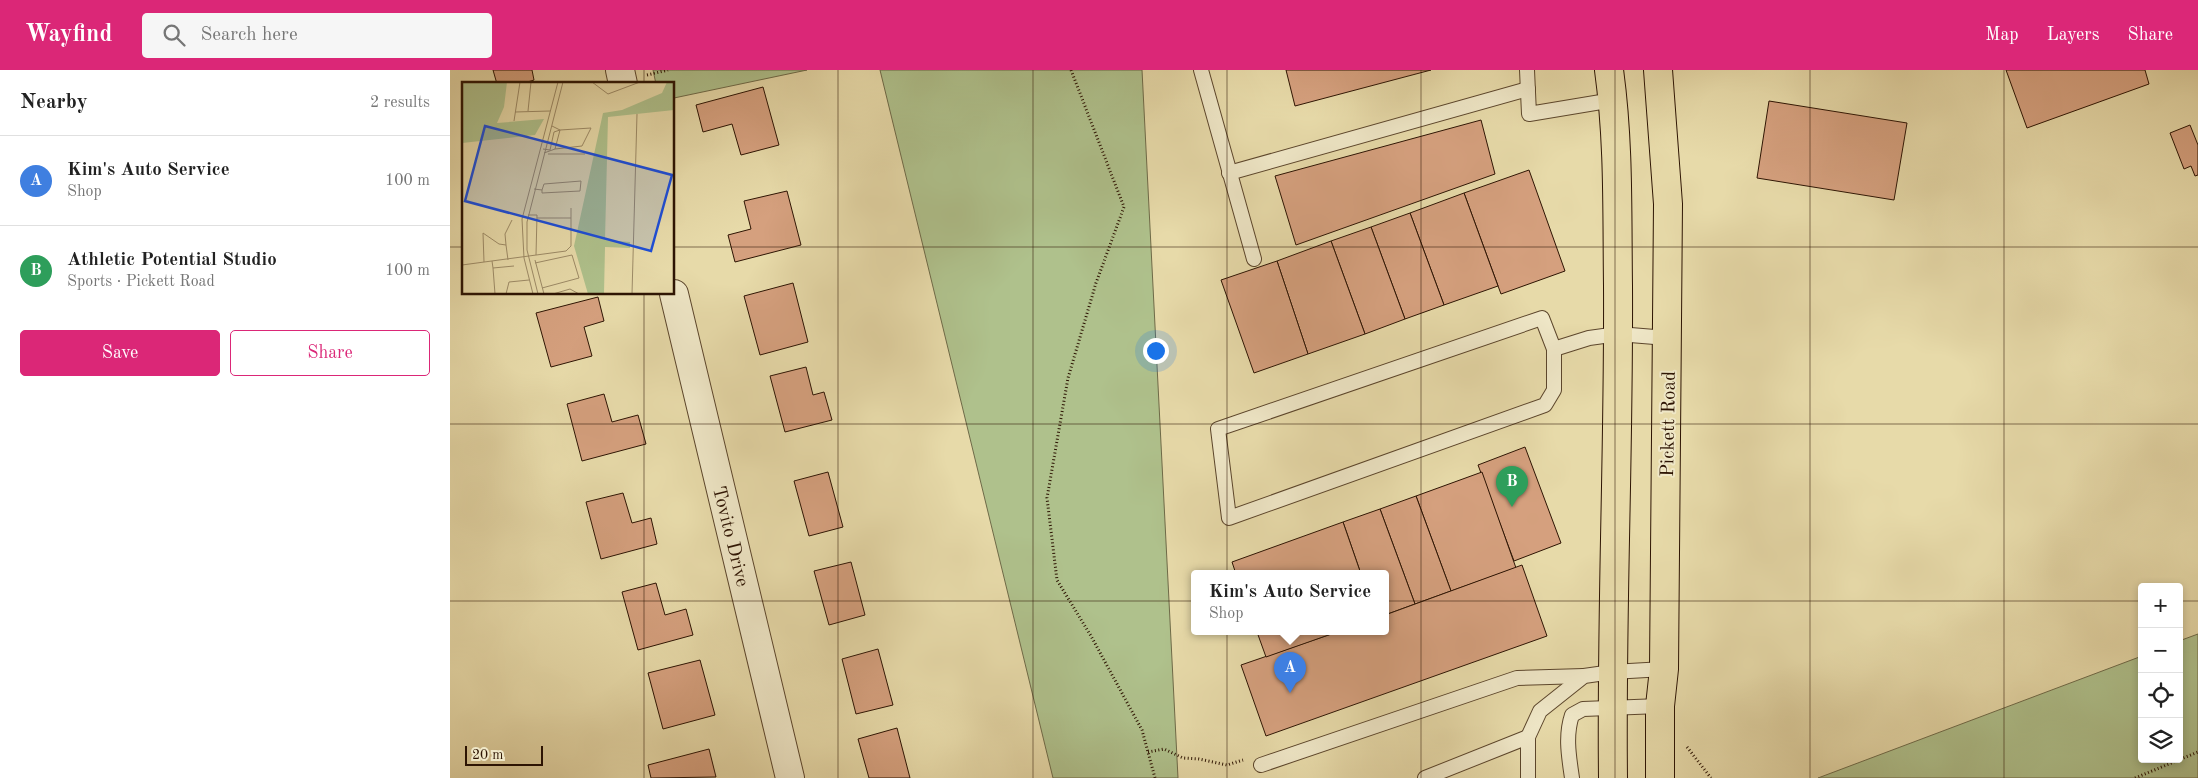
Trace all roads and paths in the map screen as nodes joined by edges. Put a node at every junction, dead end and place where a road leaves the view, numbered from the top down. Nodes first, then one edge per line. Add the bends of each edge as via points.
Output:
1 (1071, 70) edge
2 (1201, 70) edge
3 (1527, 70) edge
4 (1609, 70) edge
5 (1658, 70) edge
6 (1528, 89) junction
7 (1613, 100) junction
8 (1230, 173) junction
9 (1254, 259) dead end
10 (674, 295) edge
11 (1618, 334) junction
12 (1667, 338) junction
13 (1554, 349) junction
14 (1664, 669) junction
15 (1612, 672) junction
16 (1584, 676) junction
17 (1660, 706) junction
18 (1612, 707) junction
19 (1528, 737) junction
20 (1683, 742) dead end
21 (1148, 752) junction
22 (2198, 752) edge
23 (1261, 764) joint
24 (790, 778) edge
25 (1155, 778) edge
26 (1425, 778) edge
27 (1528, 778) edge
28 (1572, 778) edge
29 (1613, 778) edge
30 (1660, 778) edge
31 (1711, 778) edge
32 (2135, 778) edge

1 - 21 path via 1124,208 1096,283 1068,378 1048,507 1057,580 1142,730
2 - 8 lane
3 - 6 lane
4 - 7 main road
5 - 12 main road, Pickett Road via 1668,204
6 - 7 lane via 1530,114
6 - 8 lane
7 - 11 main road
8 - 9 lane
10 - 24 street, Tovito Drive
11 - 12 lane
11 - 13 lane via 1589,338
11 - 15 main road
12 - 14 main road, Pickett Road
13 - 13 lane via 1542,318 1218,429 1229,518 1545,405 1554,390
14 - 15 lane
14 - 17 main road, Pickett Road
15 - 16 lane
15 - 18 main road
16 - 19 lane via 1540,711
16 - 23 lane via 1517,678
17 - 18 lane
17 - 30 main road, Pickett Road
18 - 28 lane via 1583,709 1572,715 1568,726 1568,746
18 - 29 main road
19 - 26 lane
19 - 27 lane
20 - 31 path
21 - 23 path via 1164,749 1183,758 1227,766 1250,758
21 - 25 path
22 - 32 path

